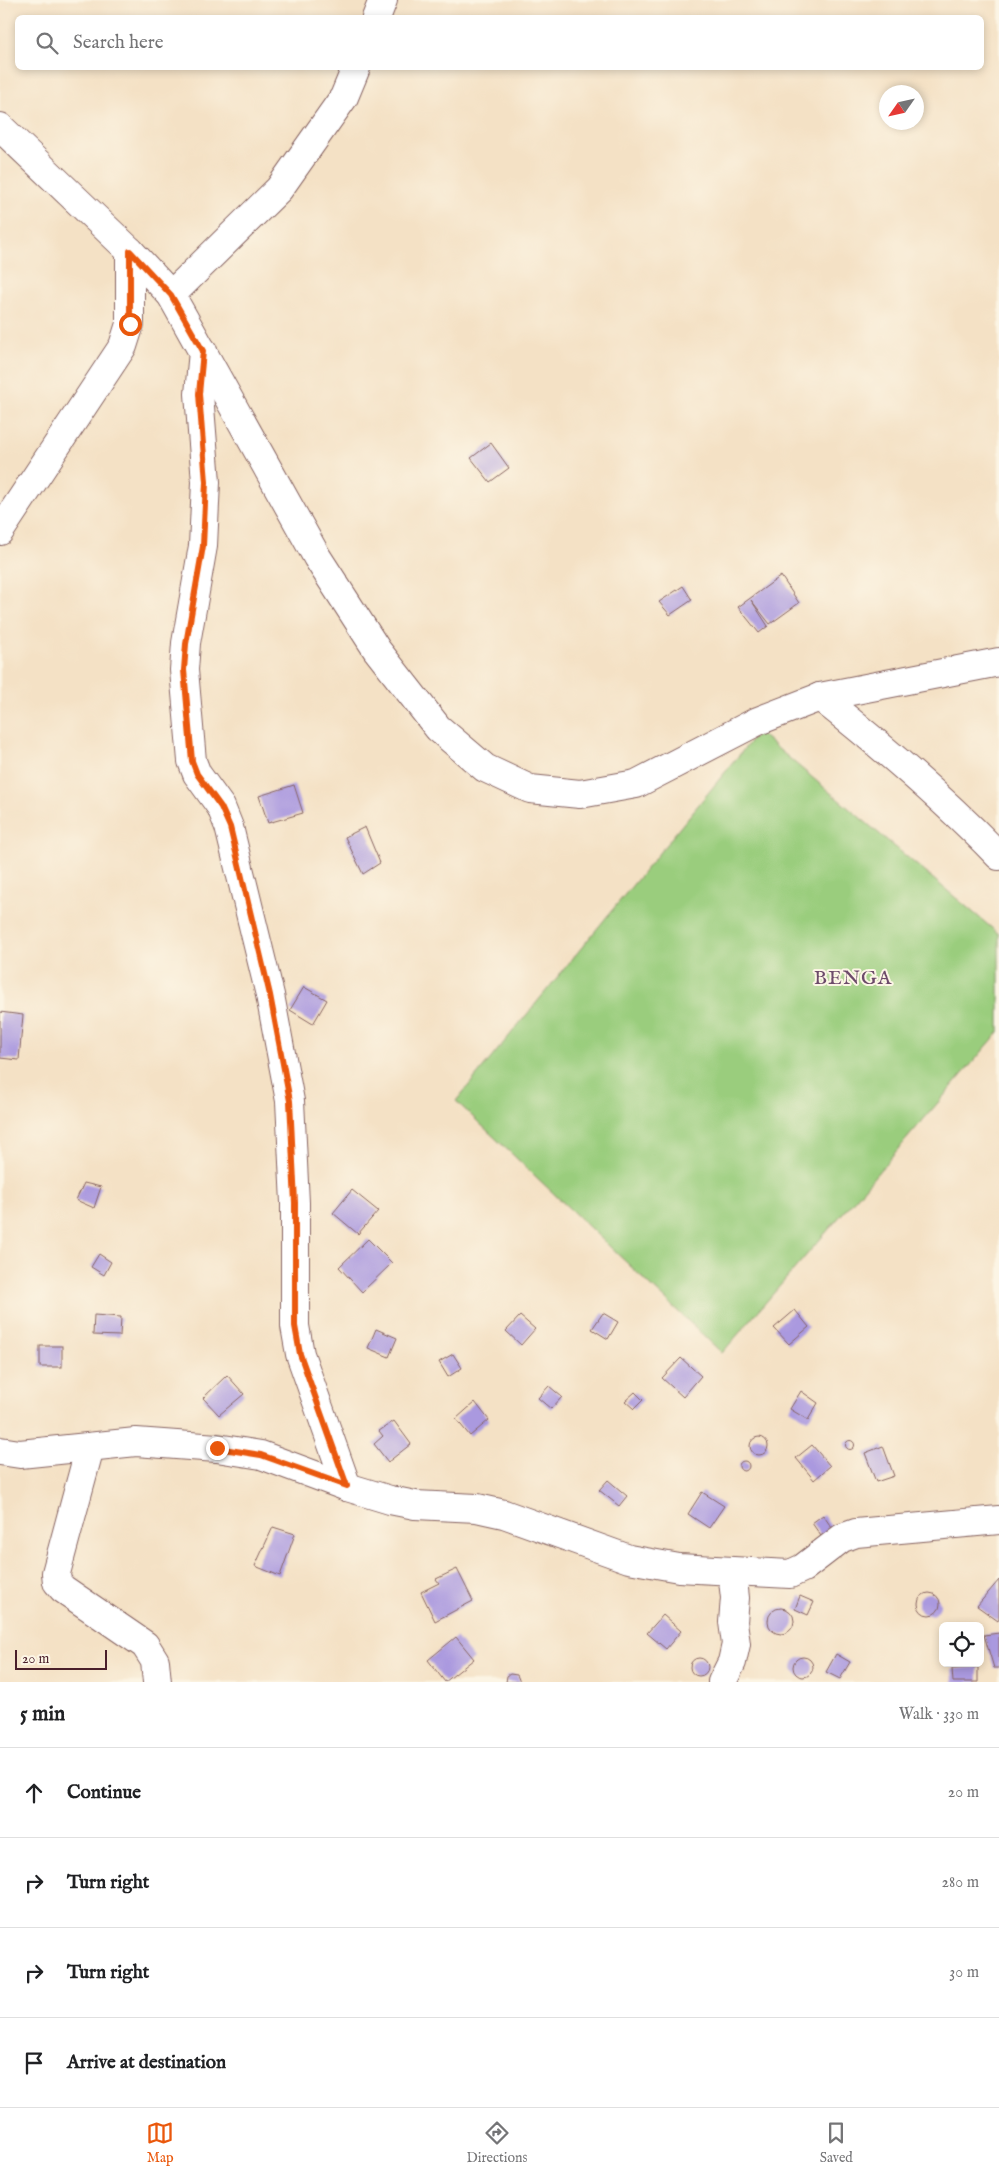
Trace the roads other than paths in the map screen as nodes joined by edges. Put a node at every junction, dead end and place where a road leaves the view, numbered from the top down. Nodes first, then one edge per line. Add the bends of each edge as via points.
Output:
1 (383, 0) edge
2 (377, 15) edge
3 (355, 70) edge
4 (0, 127) edge
5 (130, 251) junction
6 (171, 295) junction
7 (203, 351) junction
8 (0, 530) edge
9 (999, 662) edge
10 (820, 697) junction
11 (999, 856) edge
12 (90, 1447) junction
13 (0, 1451) edge
14 (347, 1486) junction
15 (999, 1520) edge
16 (732, 1572) junction
17 (157, 1682) edge
18 (722, 1682) edge

1 - 2 street
3 - 6 street via 344,97 279,189
4 - 5 street
5 - 6 street
5 - 8 street via 130,324 123,346
6 - 7 street
7 - 10 street via 317,557 376,650 438,728 485,768 530,789 580,794 636,784 758,721
7 - 14 street via 199,394 206,482 203,546 184,670 192,761 230,827 270,995 290,1101 295,1203 295,1326 300,1354
9 - 10 street
10 - 11 street via 930,789
12 - 13 street via 20,1454
12 - 14 street via 136,1442 217,1448 261,1455
12 - 17 street via 56,1582 63,1590 146,1644 155,1661
14 - 16 street via 415,1505 477,1508 504,1514 629,1559 679,1568
15 - 16 street via 856,1534 842,1538 790,1574
16 - 18 street via 736,1644

